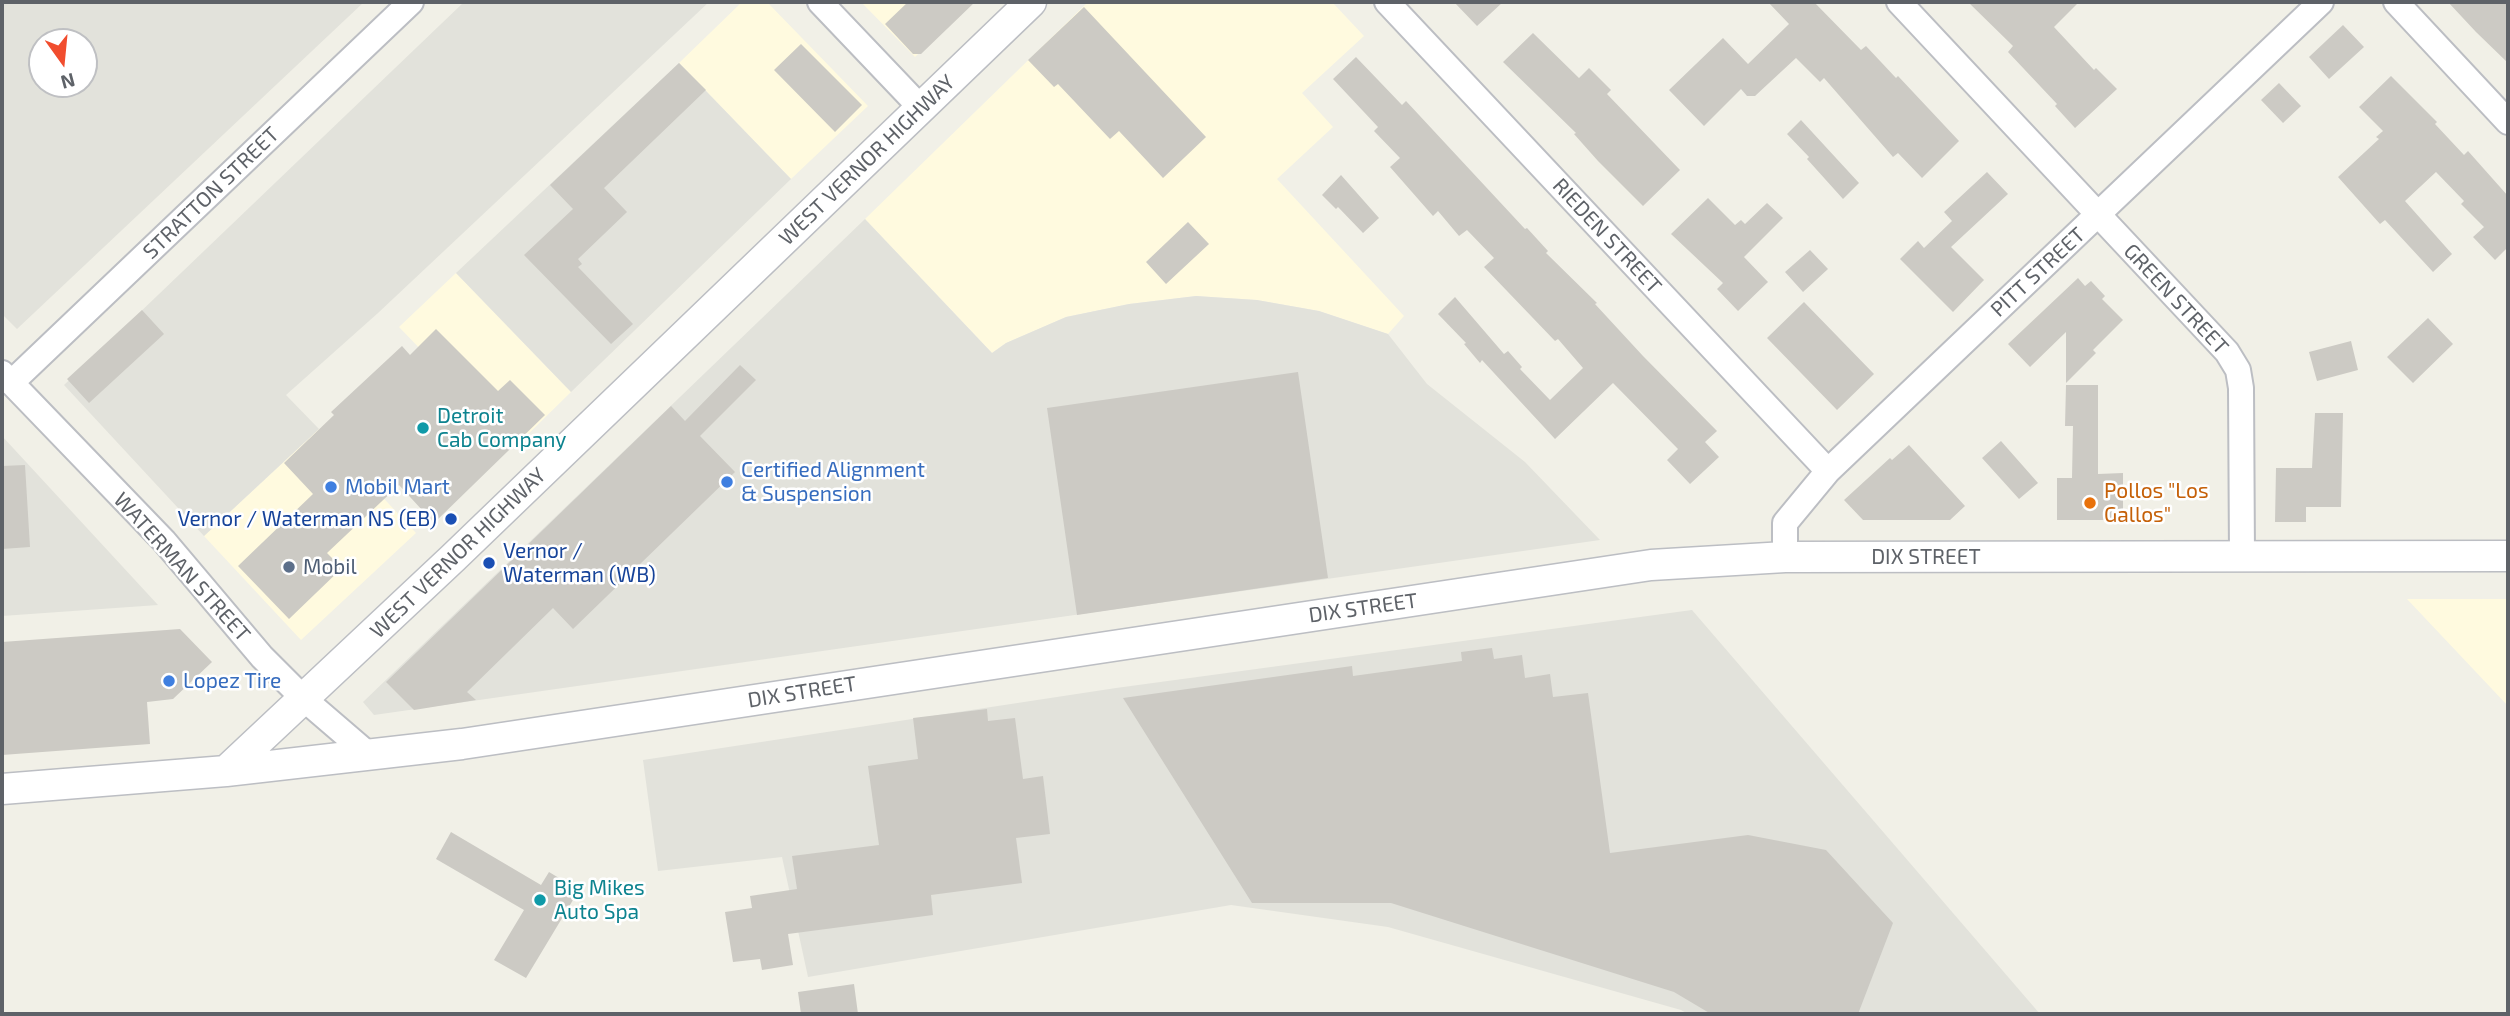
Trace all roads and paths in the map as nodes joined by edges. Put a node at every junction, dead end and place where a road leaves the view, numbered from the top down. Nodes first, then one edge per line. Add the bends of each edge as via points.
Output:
1 (411, 2) edge
2 (820, 2) edge
3 (1031, 2) edge
4 (1387, 2) edge
5 (1899, 2) edge
6 (2321, 2) edge
7 (2396, 2) edge
8 (921, 108) junction
9 (2508, 122) edge
10 (2098, 215) junction
11 (6, 378) edge
12 (1828, 471) junction
13 (2242, 556) junction
14 (2508, 556) edge
15 (1785, 557) junction
16 (304, 699) junction
17 (368, 754) junction
18 (226, 771) junction
19 (2, 789) edge

1 - 11 street, STRATTON STREET
2 - 8 street
3 - 8 street, WEST VERNOR HIGHWAY
4 - 12 street, RIEDEN STREET
5 - 10 street, GREEN STREET
6 - 10 street, PITT STREET
7 - 9 street
8 - 16 street, WEST VERNOR HIGHWAY
10 - 12 street, PITT STREET
10 - 13 street, GREEN STREET via 2227,352 2238,370
11 - 16 street, WATERMAN STREET via 164,541 262,657
12 - 15 street, PITT STREET via 1785,523
13 - 14 street, DIX STREET
13 - 15 street, DIX STREET
15 - 17 street, DIX STREET via 1651,565 462,744
16 - 17 street, WATERMAN STREET
16 - 18 street, WEST VERNOR HIGHWAY
17 - 18 street, DIX STREET
18 - 19 street

